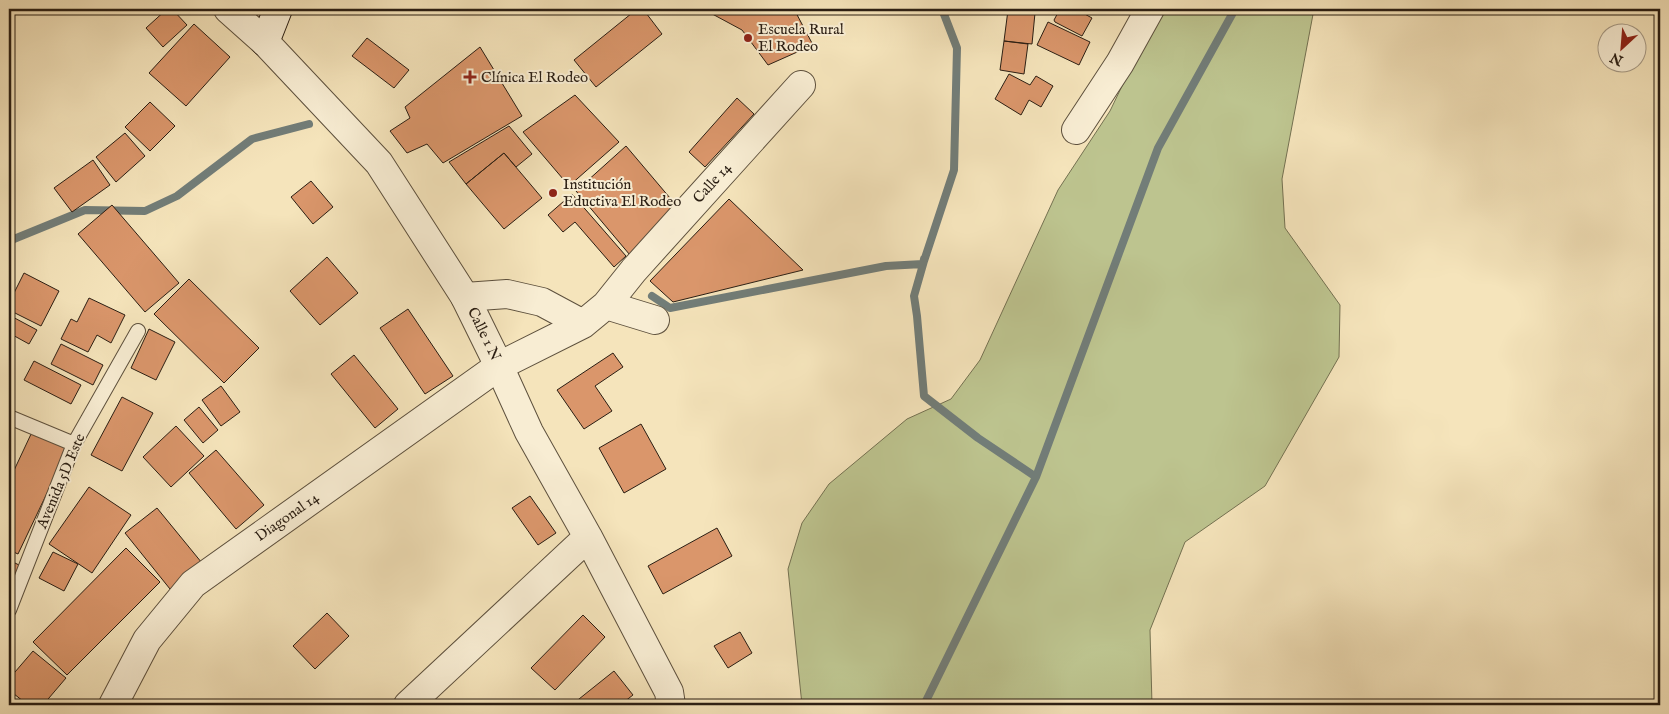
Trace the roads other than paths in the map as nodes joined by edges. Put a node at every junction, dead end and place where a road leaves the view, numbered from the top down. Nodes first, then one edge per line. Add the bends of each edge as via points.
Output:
1 (228, 9) edge
2 (278, 9) edge
3 (1150, 9) edge
4 (265, 42) junction
5 (801, 85) dead end
6 (1076, 130) dead end
7 (465, 297) junction
8 (606, 305) junction
9 (655, 320) dead end
10 (584, 324) junction
11 (138, 331) dead end
12 (499, 366) junction
13 (9, 417) edge
14 (74, 444) junction
15 (588, 538) junction
16 (9, 610) edge
17 (113, 705) edge
18 (408, 705) edge
19 (671, 705) edge

1 - 4 street, Calle 1 N
2 - 4 street
3 - 6 street via 1120,63
4 - 7 street, Calle 1 N via 378,163
5 - 8 street, Calle 14
7 - 10 street via 507,294 542,302
7 - 12 street, Calle 1 N
8 - 9 street
8 - 10 street, Calle 14
10 - 12 street, Diagonal 14
11 - 14 lane, Avenida 5D Este
12 - 15 street, Calle 1 N via 529,432
12 - 17 street, Diagonal 14 via 193,584 147,640
13 - 14 lane
14 - 16 lane, Avenida 5D Este
15 - 18 street
15 - 19 street, Calle 1 N via 669,692

